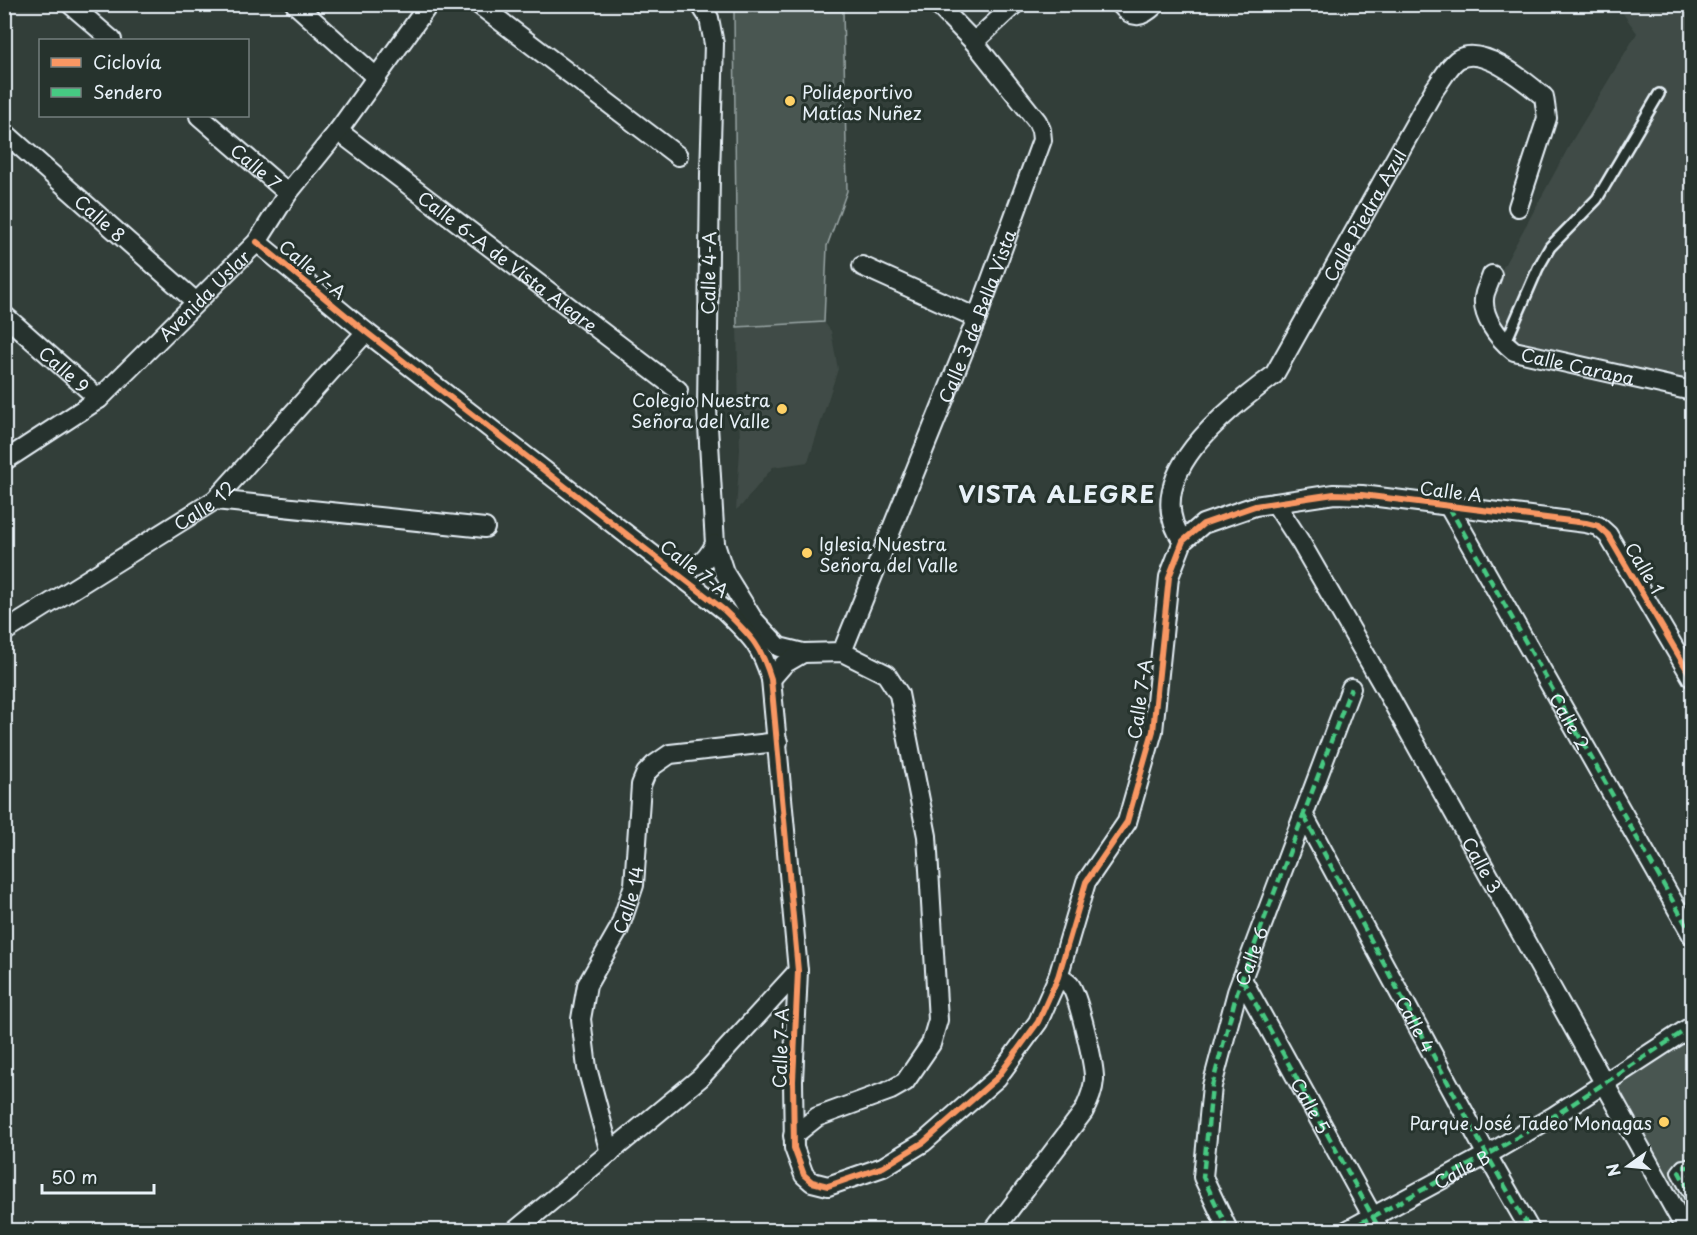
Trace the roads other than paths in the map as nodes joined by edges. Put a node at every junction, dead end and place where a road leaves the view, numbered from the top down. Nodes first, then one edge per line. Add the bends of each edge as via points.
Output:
1 (70, 4) edge
2 (294, 4) edge
3 (429, 4) edge
4 (478, 4) edge
5 (700, 4) edge
6 (937, 4) edge
7 (1015, 4) edge
8 (1120, 4) edge
9 (1151, 9) edge
10 (111, 39) edge
11 (974, 42) junction
12 (377, 78) junction
13 (1659, 94) dead end
14 (200, 117) edge
15 (338, 131) junction
16 (4, 132) edge
17 (678, 156) dead end
18 (288, 193) junction
19 (1518, 207) dead end
20 (257, 242) junction
21 (862, 266) dead end
22 (1492, 275) dead end
23 (196, 302) junction
24 (4, 315) edge
25 (977, 318) junction
26 (366, 332) junction
27 (1505, 344) junction
28 (678, 390) dead end
29 (1692, 391) edge
30 (99, 399) junction
31 (4, 461) edge
32 (215, 500) junction
33 (1280, 502) junction
34 (1449, 507) junction
35 (484, 528) dead end
36 (1608, 535) joint
37 (1183, 541) junction
38 (715, 544) junction
39 (667, 565) junction
40 (4, 632) edge
41 (842, 652) junction
42 (803, 653) junction
43 (1692, 678) edge
44 (771, 679) junction
45 (1351, 688) dead end
46 (778, 742) junction
47 (1304, 816) junction
48 (1692, 935) edge
49 (798, 971) junction
50 (1058, 976) junction
51 (1242, 979) junction
52 (1692, 1026) edge
53 (1607, 1081) junction
54 (793, 1136) junction
55 (610, 1153) junction
56 (1487, 1155) junction
57 (1692, 1167) edge
58 (1692, 1196) edge
59 (1376, 1224) edge
60 (1692, 1224) edge
61 (516, 1230) edge
62 (994, 1230) edge
63 (1228, 1230) edge
64 (1348, 1230) edge
65 (1530, 1230) edge
66 (1686, 1230) edge

1 - 10 street
2 - 12 street
3 - 12 street, Avenida Uslar
4 - 17 street
5 - 38 street, Calle 4-A via 709,18 714,44 707,409
6 - 11 street, Calle 3 de Bella Vista
7 - 11 street
8 - 9 street via 1137,16
11 - 25 street, Calle 3 de Bella Vista via 1037,122 1042,140
12 - 15 street, Avenida Uslar
13 - 27 lane via 1597,199 1550,247
14 - 18 street, Calle 7
15 - 18 street, Avenida Uslar
15 - 28 street, Calle 6-A de Vista Alegre
16 - 23 street, Calle 8
18 - 20 street, Avenida Uslar
19 - 37 street, Calle Piedra Azul via 1547,118 1544,97 1517,74 1478,56 1457,60 1434,90 1274,375 1231,407 1198,440 1176,475 1171,507 1174,528
20 - 23 street, Avenida Uslar
20 - 26 street, Calle 7-A
21 - 25 street
22 - 27 street, Calle Carapa via 1484,296 1486,307 1498,337
23 - 30 street, Avenida Uslar
24 - 30 street, Calle 9
25 - 41 street, Calle 3 de Bella Vista
26 - 32 street, Calle 12
26 - 39 street, Calle 7-A
27 - 29 street, Calle Carapa via 1514,351
30 - 31 street, Avenida Uslar
32 - 35 street
32 - 40 street, Calle 12
33 - 34 street, Calle A via 1334,494
33 - 37 street via 1255,506 1203,524
33 - 53 street, Calle 3 via 1311,535 1388,685
34 - 36 street, Calle A via 1586,523 1598,526
34 - 48 street, Calle 2
36 - 43 street, Calle 1
37 - 50 street, Calle 7-A via 1169,577 1153,731 1127,822 1086,882
38 - 39 street via 707,560 698,565
38 - 42 street, Calle 7-A via 724,572 753,619 780,647
39 - 44 street, Calle 7-A via 724,610 757,644
41 - 42 street, Calle 7-A
41 - 54 street, Calle 7-A via 886,674 899,694 927,836 938,1020 931,1044 905,1082 817,1118
42 - 44 street via 790,658
44 - 46 street, Calle 7-A
45 - 47 street, Calle 6
46 - 49 street, Calle 7-A
46 - 55 street, Calle 14 via 670,754 646,773 641,785 634,885 619,929 587,985 581,1019 587,1068
47 - 51 street, Calle 6
47 - 56 street, Calle 4
49 - 54 street, Calle 7-A
49 - 55 street via 700,1078
50 - 54 street, Calle 7-A via 1038,1022 997,1078 924,1143 883,1167 822,1186 804,1175
50 - 62 street via 1070,985 1082,1020 1094,1077 1092,1095
51 - 59 street, Calle 5
51 - 63 street, Calle 6 via 1212,1086 1203,1177
52 - 53 street, Calle B
53 - 56 street, Calle B
53 - 60 street, Calle 3
53 - 66 street, Calle 3
55 - 61 street
56 - 59 street, Calle B
56 - 65 street, Calle 4
57 - 58 street via 1683,1167 1680,1172
59 - 64 street, Calle B

